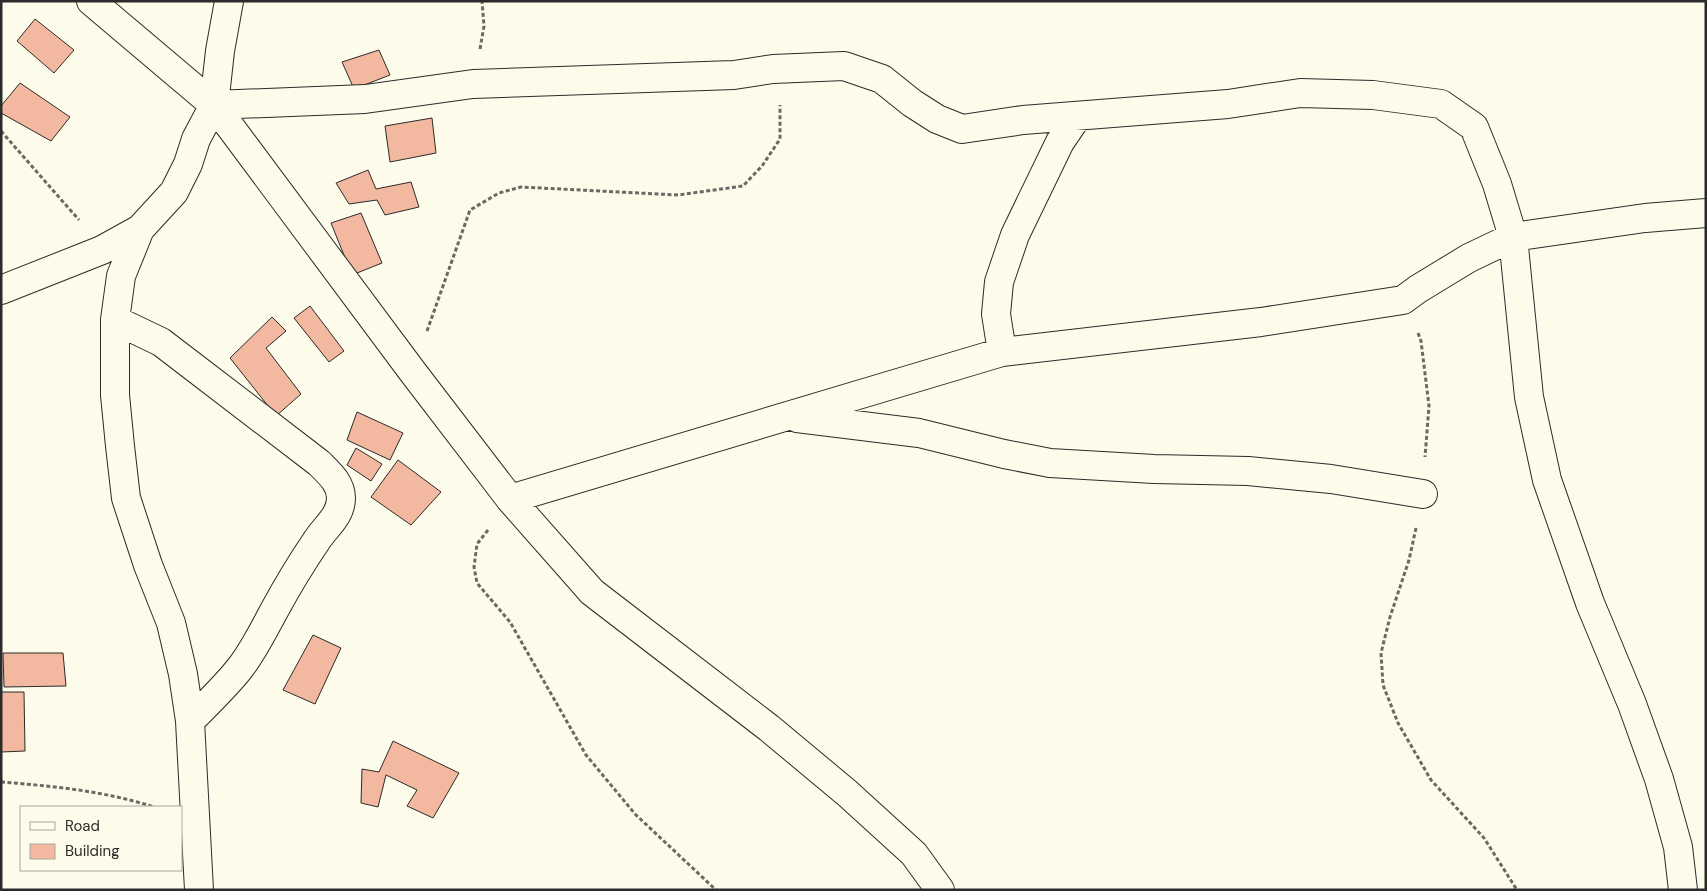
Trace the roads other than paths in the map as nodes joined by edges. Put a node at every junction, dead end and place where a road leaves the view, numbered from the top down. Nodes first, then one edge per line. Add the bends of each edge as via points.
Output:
1 (91, 1) edge
2 (229, 1) edge
3 (214, 105) junction
4 (1077, 117) junction
5 (1706, 212) edge
6 (140, 229) junction
7 (1514, 238) junction
8 (1, 290) edge
9 (115, 320) junction
10 (1002, 352) junction
11 (786, 417) junction
12 (1423, 494) road end
13 (510, 499) junction
14 (190, 721) junction
15 (199, 890) edge
16 (940, 890) edge
17 (1683, 890) edge

1 - 3 street
2 - 3 street
3 - 4 street via 365,99 473,84 734,75 773,69 844,66 882,79 937,119 962,129 1023,120
3 - 6 street via 174,192
3 - 13 street
4 - 7 street via 1228,104 1300,93 1373,95 1441,104 1474,127
4 - 10 street via 1060,142 1016,236 999,282 996,314
5 - 7 street
6 - 8 street via 102,250
6 - 9 street via 121,276
7 - 10 street via 1469,258 1403,300 1261,322
7 - 17 street via 1529,397 1547,480 1590,604 1659,779 1678,847
9 - 14 street via 115,395 126,498 171,623 184,674
9 - 14 street via 161,342 304,451 336,480 341,497 338,513 287,586 252,652
10 - 11 street
11 - 12 street via 918,432 1050,462 1248,471 1331,479
11 - 13 street
13 - 16 street via 592,592 769,728 847,793 914,854
14 - 15 street

